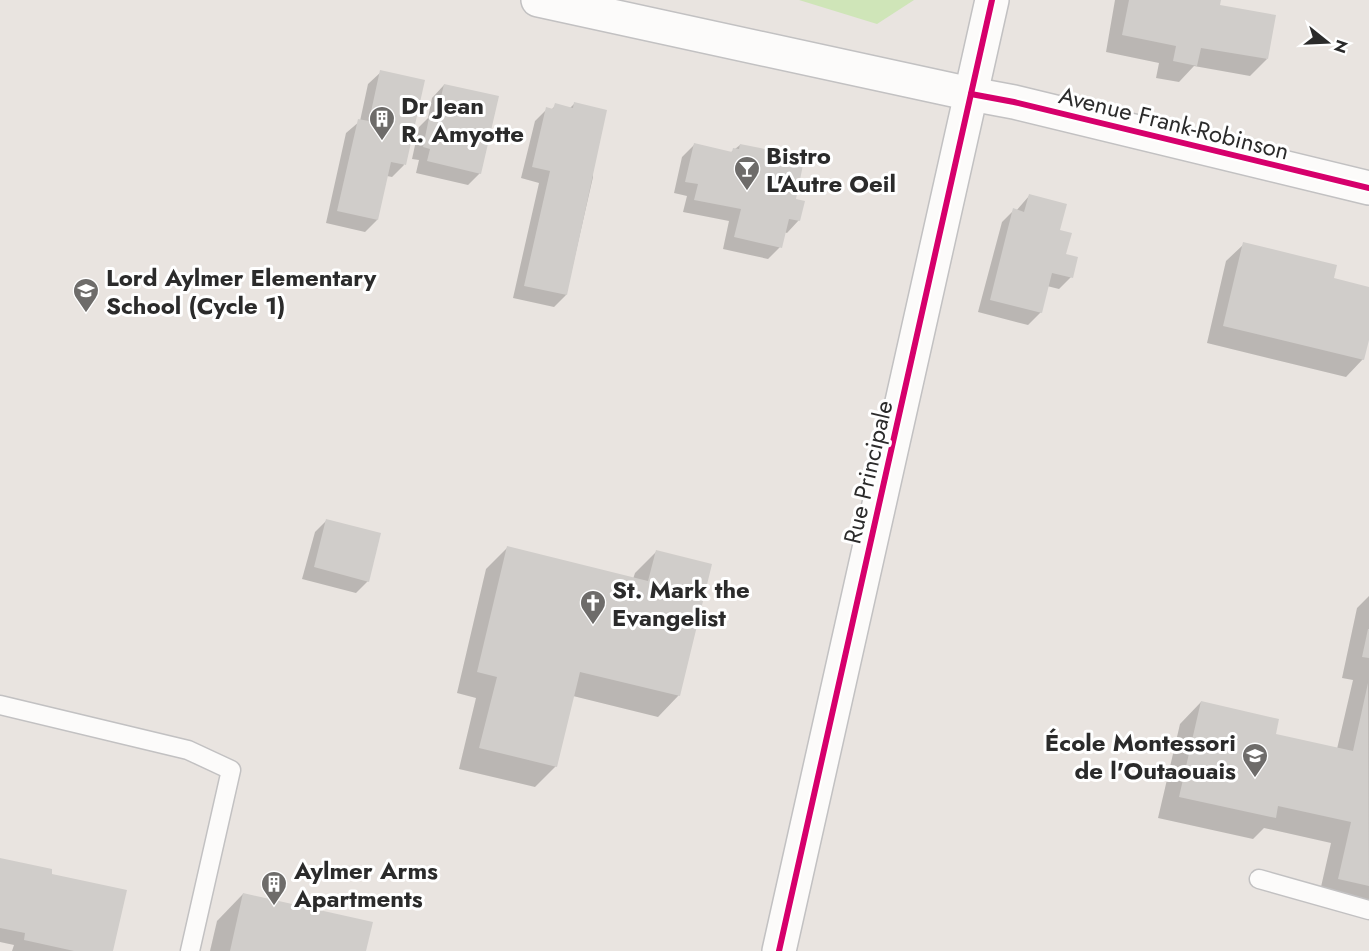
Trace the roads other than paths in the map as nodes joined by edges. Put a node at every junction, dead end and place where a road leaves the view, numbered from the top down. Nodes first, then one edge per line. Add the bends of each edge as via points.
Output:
1 (538, 0) edge
2 (992, 0) edge
3 (971, 94) junction
4 (1369, 188) edge
5 (0, 705) edge
6 (1259, 879) dead end
7 (1369, 910) edge
8 (190, 951) edge
9 (779, 951) edge

1 - 3 main road, Avenue Frank-Robinson
2 - 3 main road, Rue Principale
3 - 4 main road, Avenue Frank-Robinson
3 - 9 main road, Rue Principale
5 - 8 lane via 188,750 231,770
6 - 7 lane

